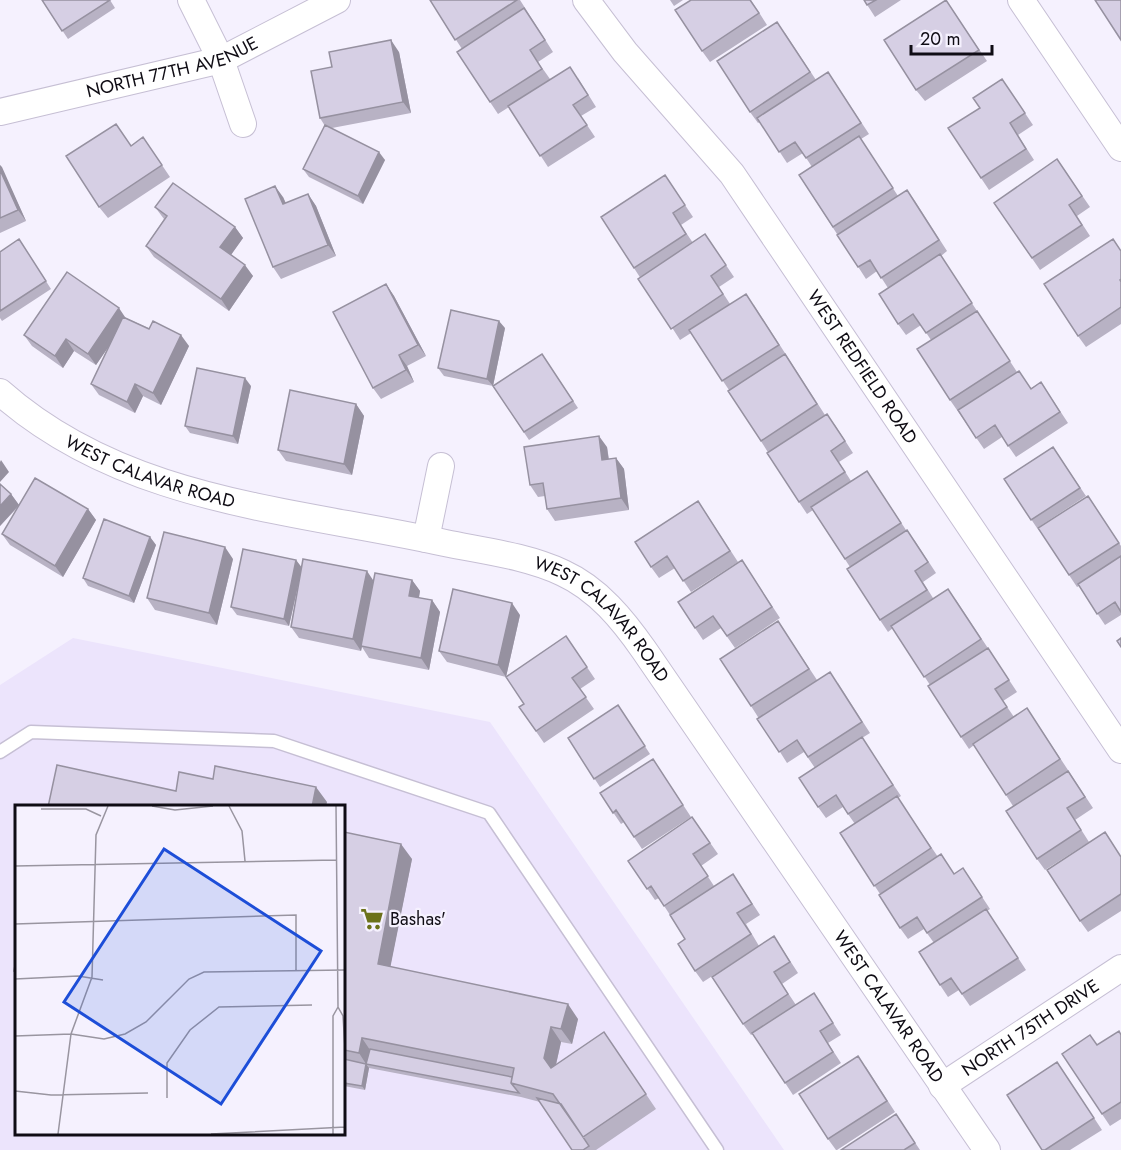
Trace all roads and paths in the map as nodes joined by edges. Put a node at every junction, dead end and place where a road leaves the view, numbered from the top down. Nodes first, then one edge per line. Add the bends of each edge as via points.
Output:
1 (191, 0) edge
2 (337, 0) edge
3 (586, 0) edge
4 (1021, 0) edge
5 (221, 60) junction
6 (0, 112) edge
7 (243, 124) dead end
8 (1121, 148) edge
9 (0, 392) edge
10 (441, 466) dead end
11 (426, 539) junction
12 (1121, 750) edge
13 (0, 752) edge
14 (1121, 968) edge
15 (942, 1086) junction
16 (717, 1150) edge
17 (987, 1150) edge

1 - 5 street
2 - 5 street, NORTH 77TH AVENUE
3 - 12 street, WEST REDFIELD ROAD via 625,52 732,174
4 - 8 street
5 - 6 street, NORTH 77TH AVENUE
5 - 7 street
9 - 11 street, WEST CALAVAR ROAD via 78,448 170,486
10 - 11 street
11 - 15 street, WEST CALAVAR ROAD via 536,563 564,573 591,590 622,619
13 - 16 lane via 31,732 274,741 489,813
14 - 15 street, NORTH 75TH DRIVE
15 - 17 street, WEST CALAVAR ROAD

